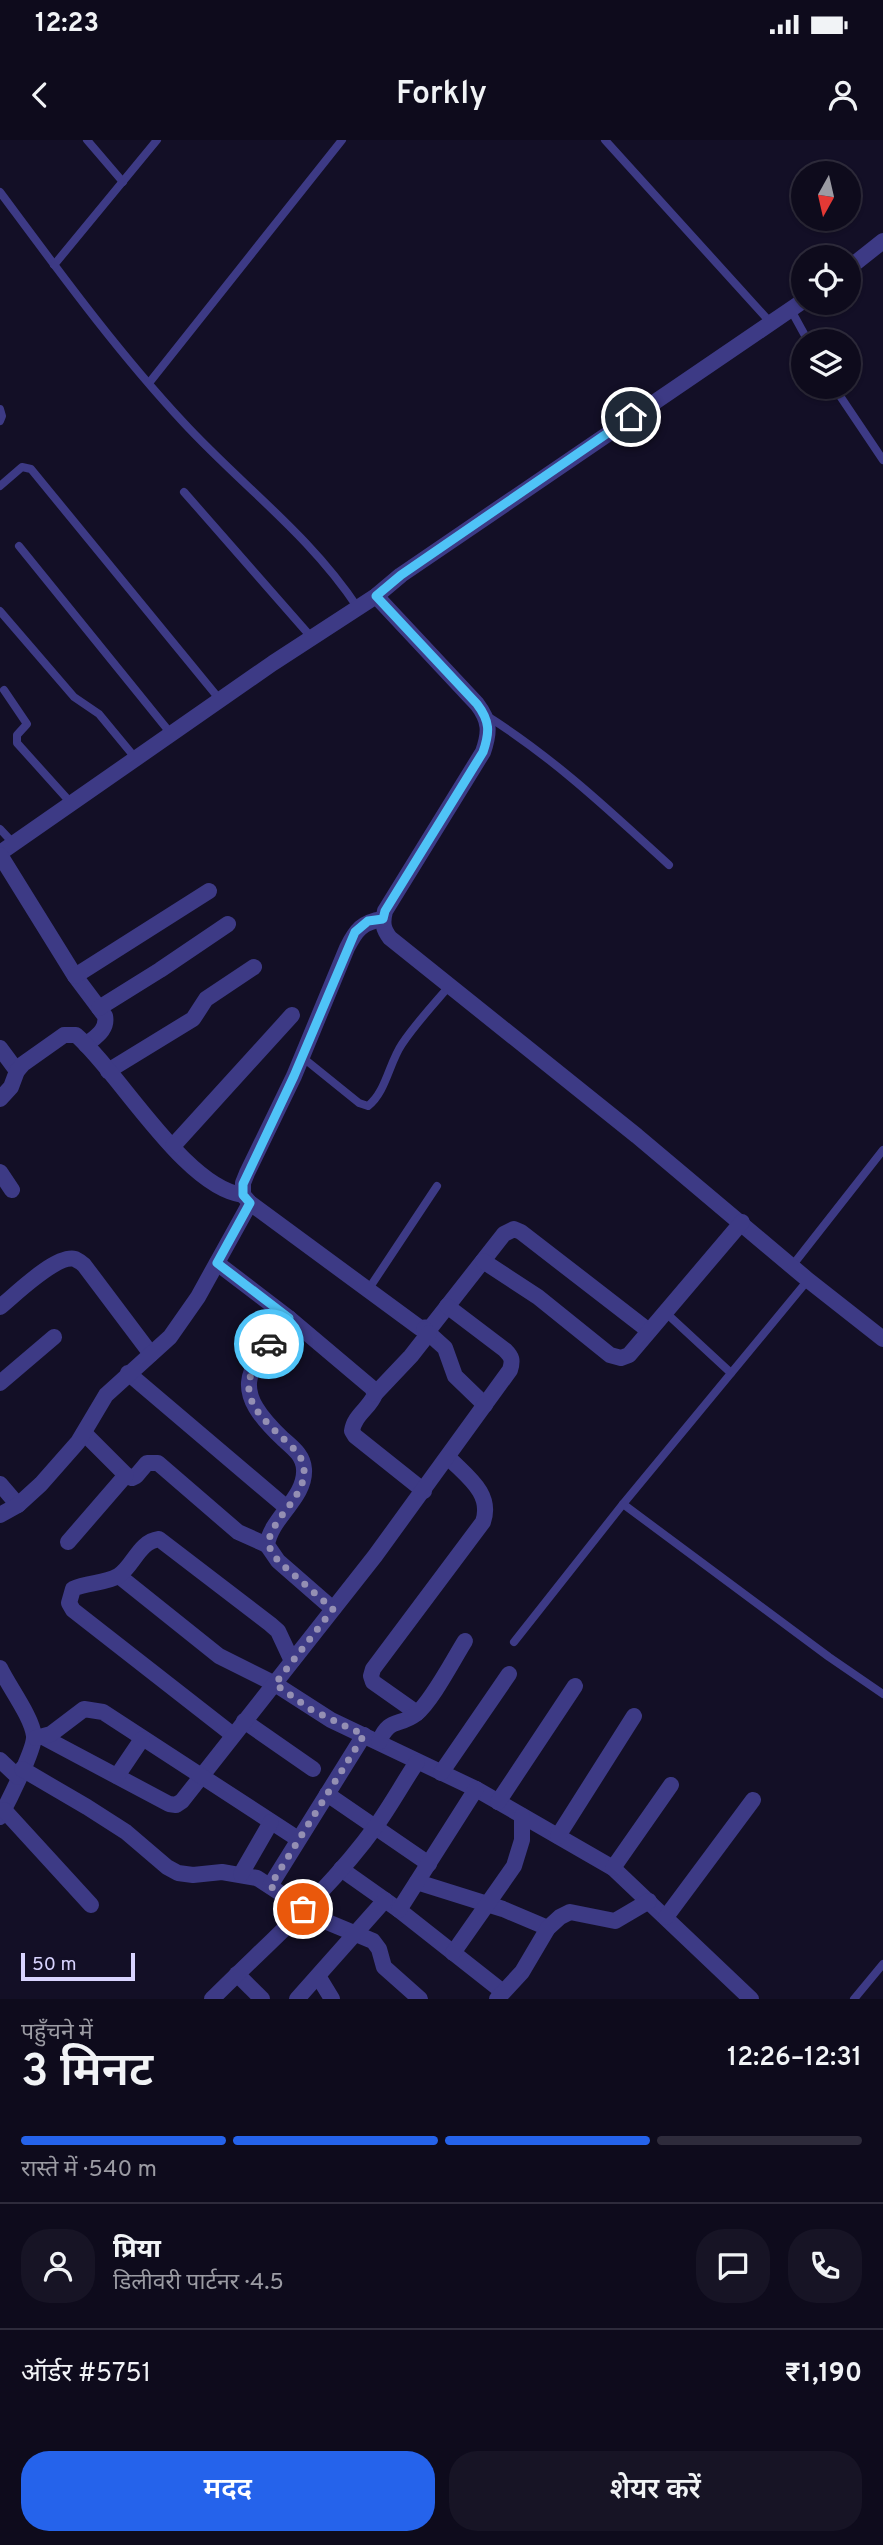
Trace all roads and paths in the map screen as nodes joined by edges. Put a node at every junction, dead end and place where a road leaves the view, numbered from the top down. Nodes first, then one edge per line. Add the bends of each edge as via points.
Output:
1 (87, 140) edge
2 (158, 140) edge
3 (342, 140) edge
4 (605, 140) edge
5 (123, 182) junction
6 (0, 192) edge
7 (883, 241) edge
8 (861, 258) edge
9 (54, 265) junction
10 (791, 309) edge
11 (770, 322) junction
12 (149, 383) junction
13 (842, 399) edge
14 (0, 409) edge
15 (0, 421) edge
16 (883, 460) edge
17 (0, 485) edge
18 (184, 492) dead end
19 (19, 546) dead end
20 (376, 596) junction
21 (358, 608) junction
22 (0, 611) edge
23 (312, 638) junction
24 (4, 690) dead end
25 (221, 701) junction
26 (487, 716) junction
27 (172, 735) junction
28 (136, 760) junction
29 (71, 803) junction
30 (0, 829) edge
31 (5, 851) edge
32 (669, 865) dead end
33 (209, 891) dead end
34 (383, 919) junction
35 (228, 924) dead end
36 (254, 967) dead end
37 (75, 976) junction
38 (451, 984) junction
39 (99, 1008) junction
40 (292, 1015) dead end
41 (86, 1045) junction
42 (0, 1048) edge
43 (302, 1057) junction
44 (17, 1071) junction
45 (108, 1071) junction
46 (0, 1099) edge
47 (173, 1146) junction
48 (883, 1150) edge
49 (0, 1172) edge
50 (437, 1186) dead end
51 (12, 1190) dead end
52 (247, 1199) junction
53 (742, 1222) junction
54 (483, 1261) junction
55 (217, 1263) junction
56 (792, 1266) junction
57 (808, 1280) junction
58 (368, 1290) junction
59 (447, 1306) junction
60 (0, 1307) edge
61 (665, 1312) junction
62 (289, 1318) junction
63 (426, 1331) junction
64 (649, 1331) junction
65 (54, 1337) dead end
66 (883, 1339) edge
67 (151, 1354) junction
68 (128, 1373) junction
69 (731, 1373) junction
70 (0, 1384) edge
71 (375, 1394) junction
72 (485, 1405) junction
73 (84, 1433) junction
74 (448, 1457) junction
75 (126, 1475) junction
76 (0, 1483) edge
77 (424, 1491) junction
78 (623, 1504) junction
79 (18, 1505) junction
80 (287, 1508) junction
81 (0, 1515) edge
82 (68, 1542) dead end
83 (268, 1545) junction
84 (119, 1576) junction
85 (333, 1609) junction
86 (466, 1641) dead end
87 (514, 1642) dead end
88 (292, 1661) junction
89 (0, 1668) edge
90 (509, 1674) dead end
91 (275, 1684) junction
92 (575, 1686) dead end
93 (883, 1694) edge
94 (417, 1713) junction
95 (634, 1716) dead end
96 (244, 1721) junction
97 (233, 1735) junction
98 (38, 1737) junction
99 (142, 1739) junction
100 (371, 1739) junction
101 (0, 1760) edge
102 (417, 1762) junction
103 (313, 1769) dead end
104 (20, 1773) junction
105 (441, 1773) junction
106 (117, 1776) junction
107 (200, 1777) junction
108 (671, 1785) dead end
109 (476, 1790) junction
110 (327, 1794) junction
111 (753, 1800) dead end
112 (498, 1802) junction
113 (2, 1813) edge
114 (522, 1816) junction
115 (271, 1822) junction
116 (376, 1826) junction
117 (558, 1836) junction
118 (298, 1839) junction
119 (429, 1864) junction
120 (341, 1868) junction
121 (613, 1868) junction
122 (241, 1874) junction
123 (417, 1882) junction
124 (270, 1886) junction
125 (649, 1901) junction
126 (487, 1903) junction
127 (91, 1905) dead end
128 (392, 1905) junction
129 (303, 1909) junction
130 (666, 1917) junction
131 (548, 1928) junction
132 (356, 1934) junction
133 (453, 1953) junction
134 (883, 1964) edge
135 (237, 1974) junction
136 (318, 1976) junction
137 (500, 1996) edge
138 (212, 1999) edge
139 (262, 1999) edge
140 (298, 1999) edge
141 (332, 1999) edge
142 (420, 1999) edge
143 (751, 1999) edge
144 (854, 1999) edge

1 - 5 lane
2 - 5 lane
3 - 12 lane
4 - 11 lane
5 - 9 lane
6 - 9 lane
7 - 8 street
9 - 12 lane
10 - 11 street
11 - 20 street
12 - 21 lane via 221,462 304,538
13 - 16 lane
14 - 15 lane
17 - 25 lane via 22,467 30,469
18 - 23 lane
19 - 27 lane
20 - 21 street
20 - 26 street
21 - 23 street
22 - 28 lane via 75,697 99,714
23 - 25 street
24 - 29 lane via 27,724 17,735 17,743
25 - 27 street
26 - 32 lane via 554,763
26 - 34 street via 483,752
27 - 28 street
28 - 29 street
29 - 31 street
30 - 31 lane
31 - 37 street
33 - 37 street
34 - 38 street via 390,938
34 - 43 street via 368,921 355,932
35 - 39 street
36 - 45 street via 206,999 193,1019
37 - 39 street
38 - 43 lane via 403,1043 368,1107
38 - 53 street
39 - 41 street via 104,1029
40 - 47 street
41 - 44 street via 76,1035 64,1035
41 - 45 street
42 - 44 street
43 - 52 street via 247,1173 243,1184
44 - 46 street
45 - 47 street
47 - 52 street via 216,1186
48 - 56 lane
49 - 51 street
50 - 58 lane
52 - 55 street
52 - 58 street
53 - 56 street
53 - 61 street
54 - 59 street
54 - 64 street via 538,1297 610,1355 629,1355
54 - 64 street via 509,1230 521,1232
55 - 62 street
55 - 67 street via 185,1317
56 - 57 street
57 - 66 street
57 - 69 lane
58 - 63 street
59 - 63 street
59 - 72 street via 512,1357 510,1370
60 - 67 street via 53,1264 76,1259
61 - 64 street
61 - 69 lane
62 - 71 street
62 - 80 street via 257,1359 249,1395 256,1411 299,1454 304,1468
63 - 71 street via 411,1356
63 - 72 street via 445,1348 455,1376
65 - 70 street
67 - 68 street
68 - 73 street via 106,1395
68 - 80 street
69 - 78 lane
71 - 77 street via 352,1431
72 - 74 street
73 - 75 street
73 - 79 street
74 - 77 street
74 - 94 street via 481,1491 486,1502 483,1522 371,1676
75 - 82 street
75 - 83 street via 132,1478 147,1464 158,1463 239,1532
76 - 79 street
77 - 85 street
78 - 87 lane
78 - 93 lane
79 - 81 street
80 - 83 street via 273,1527
83 - 85 street via 278,1561
84 - 88 street via 146,1543 159,1539 270,1624
84 - 91 street via 219,1656
84 - 97 street via 73,1589 69,1603
85 - 88 street
86 - 94 street
88 - 91 street
89 - 98 street
90 - 105 street
91 - 96 street
91 - 100 street via 310,1709
92 - 112 street
94 - 100 street via 390,1724
95 - 117 street
96 - 97 street
96 - 103 street
97 - 107 street
98 - 99 street via 51,1734 84,1709 103,1713
98 - 104 street
98 - 106 street
99 - 106 street
99 - 107 street
100 - 102 street
100 - 110 street
101 - 104 street
102 - 105 street
102 - 116 street
104 - 113 street
104 - 122 street via 87,1807 178,1873
105 - 109 street
106 - 107 street via 176,1805
107 - 115 street
108 - 121 street
109 - 112 street
109 - 119 street
110 - 116 street
110 - 118 street
111 - 130 street
112 - 114 street
113 - 127 street
114 - 117 street
114 - 126 street via 517,1859
115 - 118 street
115 - 122 street
116 - 119 street
116 - 120 street
117 - 121 street
118 - 124 street
119 - 123 street
120 - 128 street
120 - 129 street
121 - 125 street
122 - 124 street
123 - 126 street
123 - 128 street
124 - 129 street
125 - 130 street
125 - 131 street via 615,1921 570,1912
126 - 131 street
126 - 133 street
128 - 132 street
128 - 133 street
129 - 132 street
129 - 135 street
130 - 143 street
131 - 137 street via 522,1972
132 - 136 street
132 - 142 street via 373,1941 384,1967
133 - 137 street
134 - 144 lane
135 - 138 street
135 - 139 street
136 - 140 street
136 - 141 street

